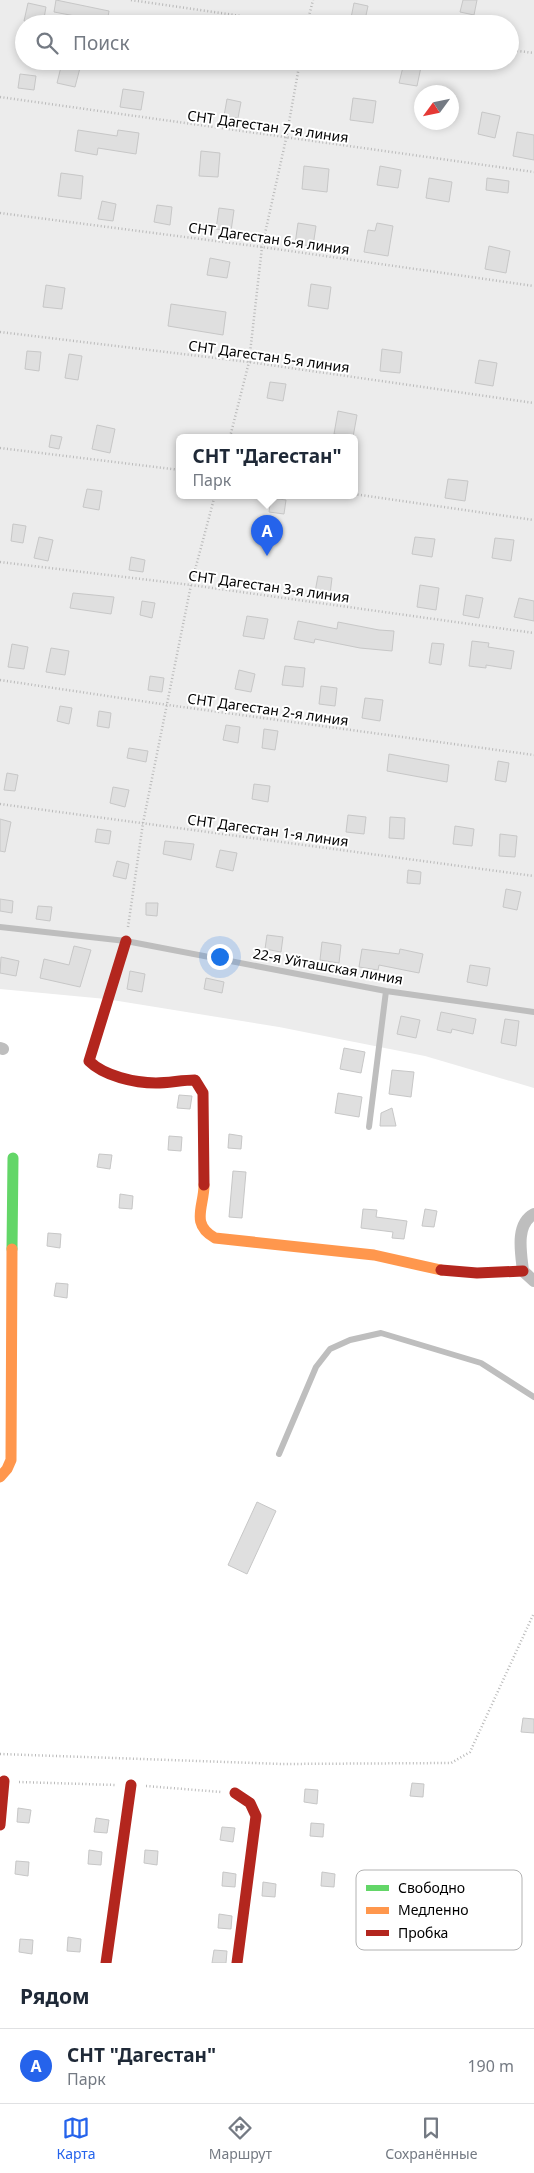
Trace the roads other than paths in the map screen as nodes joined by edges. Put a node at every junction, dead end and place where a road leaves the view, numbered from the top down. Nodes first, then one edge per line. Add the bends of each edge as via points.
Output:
1 (0, 928) edge
2 (126, 941) junction
3 (386, 991) junction
4 (534, 1012) edge
5 (368, 1127) dead end
6 (13, 1158) dead end
7 (534, 1214) edge
8 (523, 1271) junction
9 (534, 1281) edge
10 (534, 1397) edge
11 (279, 1454) dead end
12 (0, 1477) edge
13 (4, 1781) dead end
14 (131, 1785) dead end
15 (235, 1793) dead end
16 (0, 1825) edge
17 (106, 1963) edge
18 (237, 1963) edge

1 - 2 lane, 22-я Уйташская линия
2 - 3 lane, 22-я Уйташская линия
2 - 8 street via 89,1061 102,1071 152,1083 195,1080 200,1085 203,1093 204,1191 199,1218 206,1232 215,1238 374,1255 448,1272
3 - 4 lane, 22-я Уйташская линия
3 - 5 lane
6 - 12 street via 11,1460
7 - 8 street via 528,1217 522,1228
8 - 9 street
10 - 11 lane via 481,1363 417,1342 373,1334 330,1349 316,1367
13 - 16 street
14 - 17 street
15 - 18 street via 250,1803 256,1816

